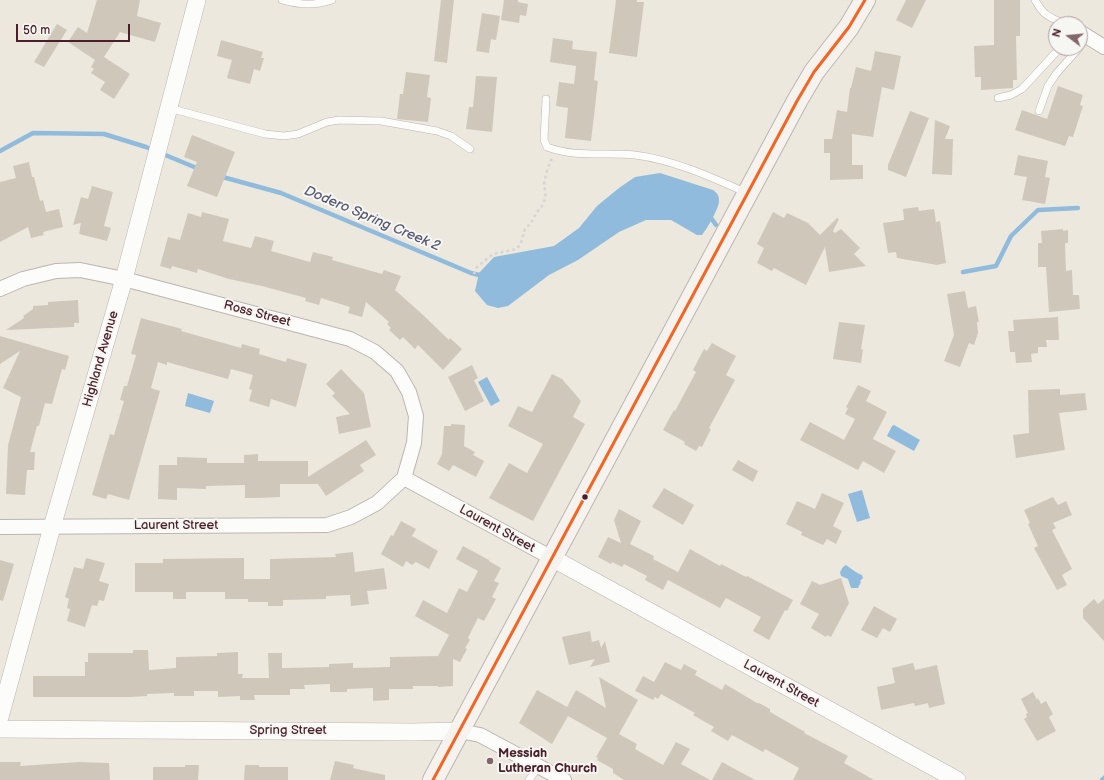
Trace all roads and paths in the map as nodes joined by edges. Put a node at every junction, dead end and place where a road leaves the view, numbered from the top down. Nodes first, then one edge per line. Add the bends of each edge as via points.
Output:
1 (198, 0) edge
2 (282, 0) edge
3 (332, 0) edge
4 (865, 0) edge
5 (1035, 0) edge
6 (1048, 16) edge
7 (1088, 42) edge
8 (1104, 47) edge
9 (1053, 56) edge
10 (1069, 56) edge
11 (998, 98) dead end
12 (546, 99) dead end
13 (169, 108) junction
14 (1038, 111) dead end
15 (470, 149) dead end
16 (558, 151) junction
17 (748, 193) junction
18 (474, 274) dead end
19 (124, 279) junction
20 (0, 288) edge
21 (404, 478) junction
22 (0, 527) edge
23 (52, 527) junction
24 (552, 558) junction
25 (0, 717) edge
26 (0, 729) edge
27 (460, 731) junction
28 (539, 766) junction
29 (433, 780) edge
30 (529, 780) edge
31 (564, 780) edge
32 (957, 780) edge

1 - 13 street, Highland Avenue
2 - 3 lane via 307,5
4 - 17 main road via 850,27 814,72
5 - 6 lane via 1041,11
7 - 8 street
9 - 11 lane via 1022,89
10 - 14 lane via 1048,86
12 - 16 lane via 544,140 547,147
13 - 15 lane via 265,134 284,136 339,120 381,122 437,131 451,136
13 - 19 street, Highland Avenue
16 - 17 lane via 634,155 657,160 708,176
16 - 18 path via 550,161 545,177 546,197 532,224 525,228 517,249 493,254 476,268
17 - 24 main road
19 - 20 street, Ross Street via 80,270 56,271
19 - 21 street, Ross Street via 350,339 375,352 397,371 409,392 416,416 414,443
19 - 23 street, Highland Avenue
21 - 23 street, Laurent Street via 377,503 351,517 327,524
21 - 24 street, Laurent Street
22 - 23 street, Laurent Street
23 - 25 street, Highland Avenue
24 - 27 main road
24 - 32 street, Laurent Street
26 - 27 street, Spring Street
27 - 28 street, Spring Street via 480,735
27 - 29 main road
28 - 30 lane
28 - 31 street, Spring Street

